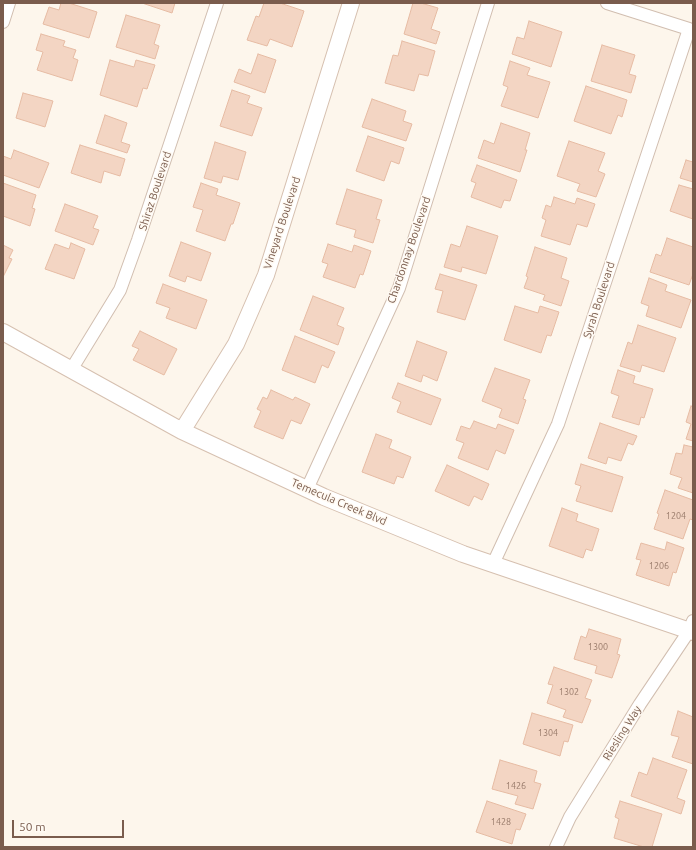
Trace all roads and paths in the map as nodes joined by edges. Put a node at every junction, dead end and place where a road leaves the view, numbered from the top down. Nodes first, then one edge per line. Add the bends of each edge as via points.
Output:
1 (9, 3) edge
2 (217, 3) edge
3 (351, 3) edge
4 (488, 3) edge
5 (607, 3) edge
6 (3, 22) edge
7 (3, 332) edge
8 (71, 370) junction
9 (182, 431) junction
10 (307, 489) junction
11 (493, 564) junction
12 (692, 628) edge
13 (556, 847) edge

1 - 6 street
2 - 8 street, Shiraz Boulevard via 120,290
3 - 9 street, Vineyard Boulevard via 266,275 236,344
4 - 10 street, Chardonnay Boulevard via 399,288
5 - 11 street, Syrah Boulevard via 689,29 558,424
7 - 8 street, Temecula Creek Blvd
8 - 9 street, Temecula Creek Blvd
9 - 10 street, Temecula Creek Blvd
10 - 11 street, Temecula Creek Blvd
11 - 12 street, Temecula Creek Blvd
12 - 13 street, Riesling Way via 640,704 570,817

